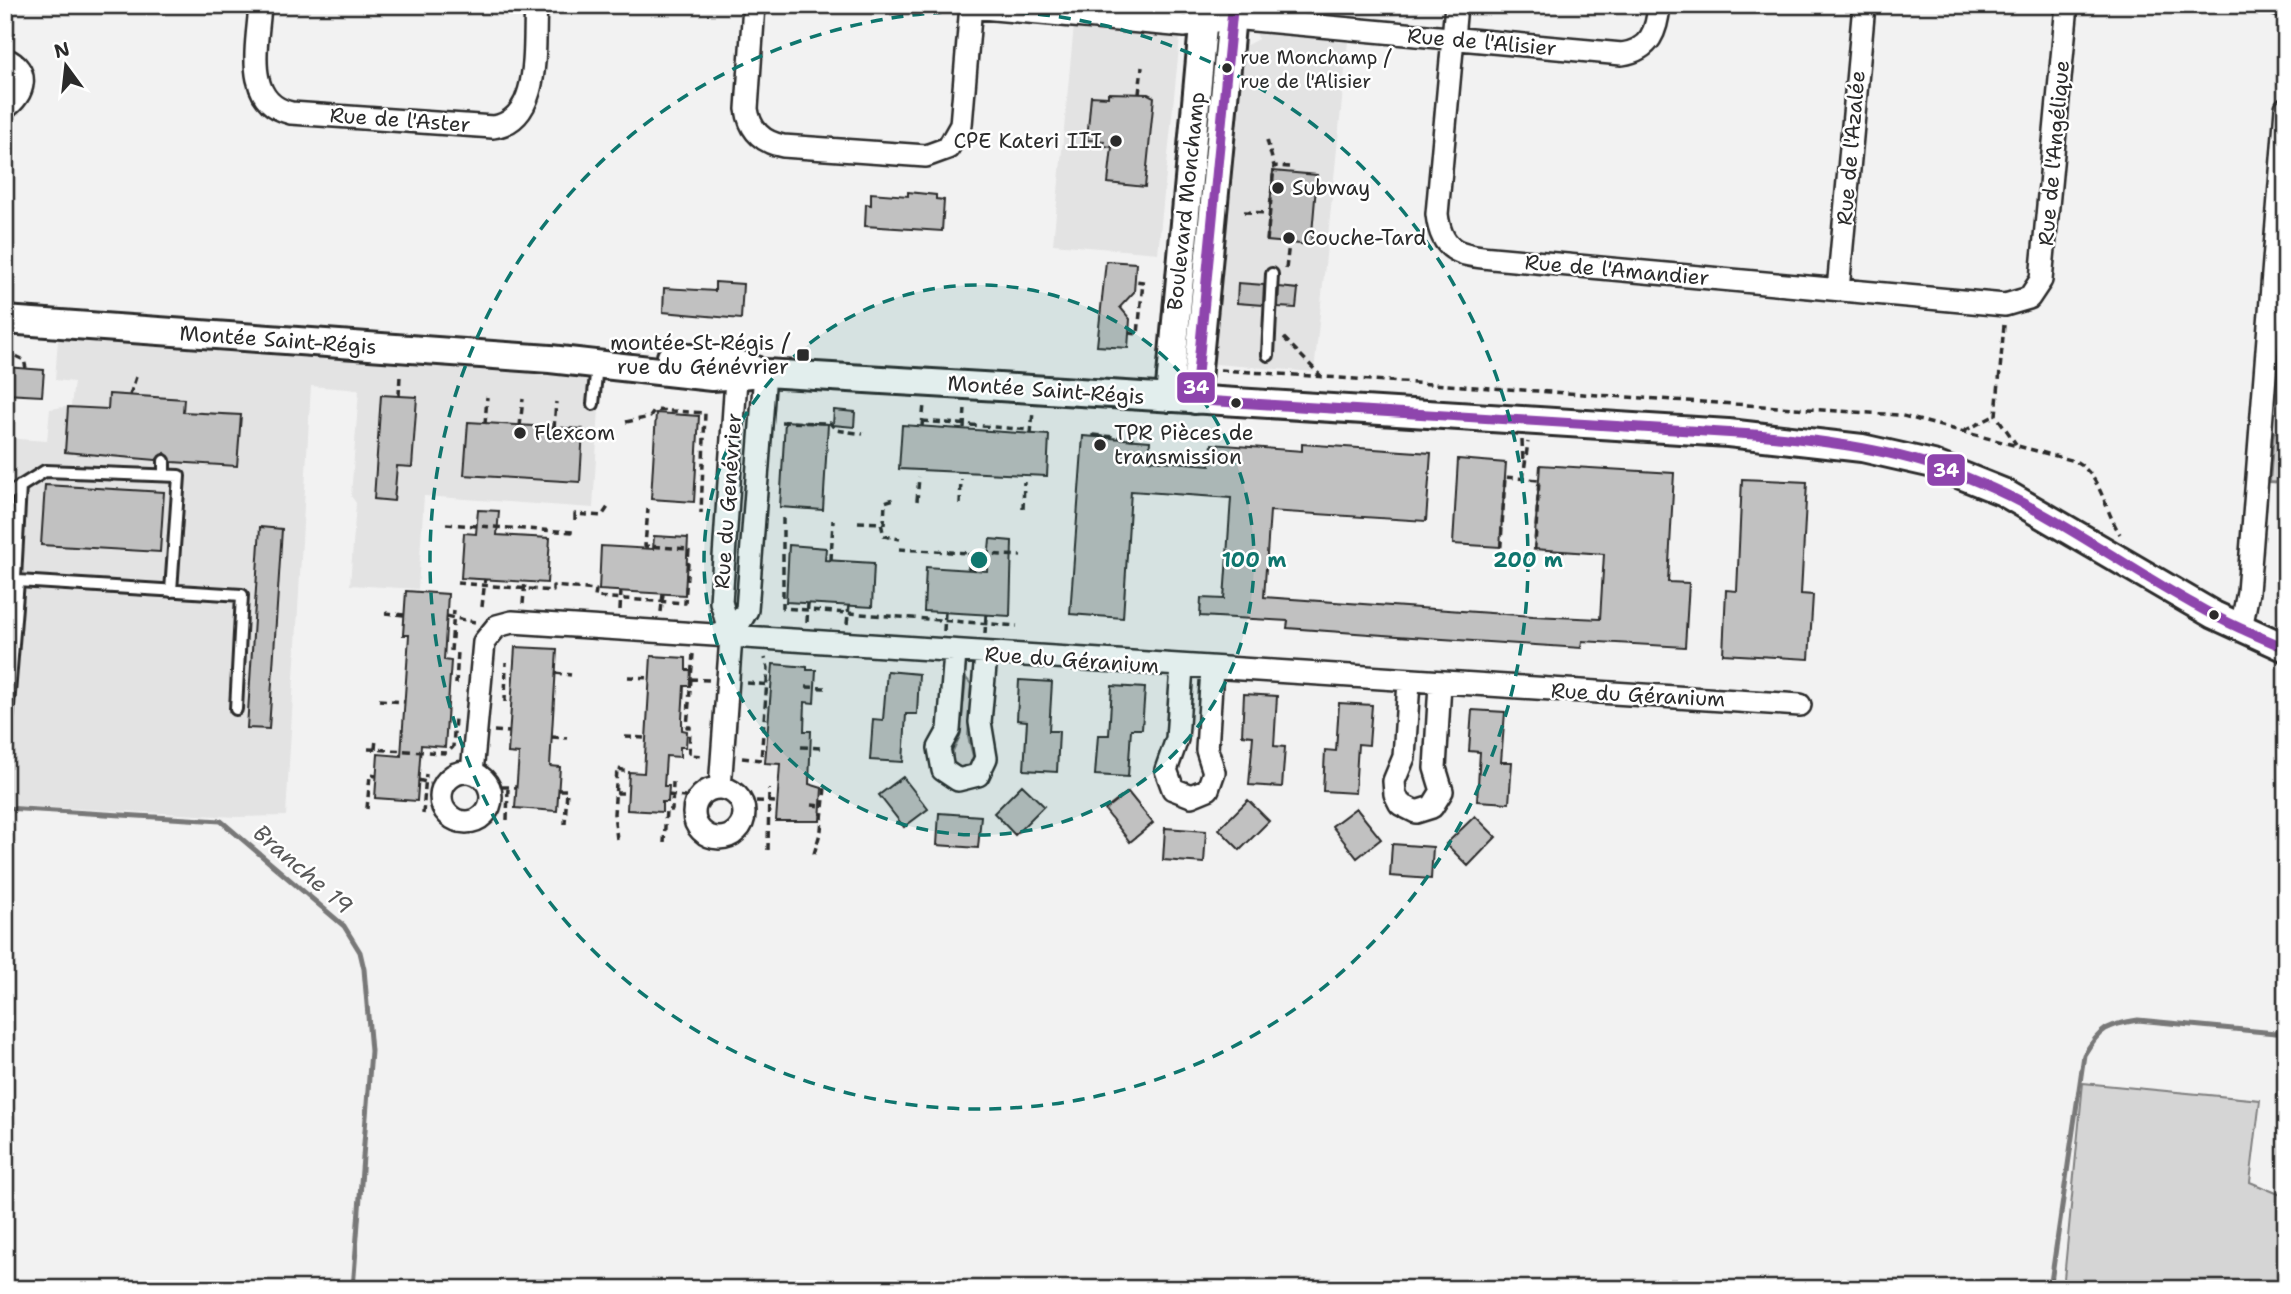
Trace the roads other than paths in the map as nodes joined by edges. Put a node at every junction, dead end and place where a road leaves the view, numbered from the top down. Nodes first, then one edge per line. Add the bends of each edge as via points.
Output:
1 (260, 5) edge
2 (536, 5) edge
3 (754, 5) edge
4 (1456, 5) edge
5 (1659, 5) edge
6 (1864, 5) edge
7 (2067, 5) edge
8 (2278, 5) edge
9 (971, 6) edge
10 (2286, 6) edge
11 (1200, 11) edge
12 (1232, 11) edge
13 (1453, 39) junction
14 (5, 59) edge
15 (5, 108) edge
16 (2286, 108) edge
17 (2281, 237) edge
18 (1272, 274) dead end
19 (1838, 290) junction
20 (2029, 298) joint
21 (5, 320) edge
22 (1268, 355) dead end
23 (597, 361) junction
24 (736, 370) junction
25 (765, 373) junction
26 (1169, 398) junction
27 (1195, 400) junction
28 (593, 404) dead end
29 (164, 461) dead end
30 (164, 475) junction
31 (20, 486) junction
32 (5, 496) edge
33 (5, 568) edge
34 (17, 580) junction
35 (171, 591) junction
36 (2241, 629) junction
37 (731, 637) junction
38 (949, 644) junction
39 (985, 647) junction
40 (2286, 648) edge
41 (1182, 667) junction
42 (1212, 669) junction
43 (1409, 682) junction
44 (1440, 684) junction
45 (1800, 705) dead end
46 (236, 709) dead end
47 (5, 744) edge
48 (472, 773) dead end
49 (720, 788) dead end

1 - 2 street, Rue de l'Aster via 258,85 274,107 291,113 493,127 518,116 528,101
3 - 9 street via 747,109 756,132 771,144 783,146 926,156 948,148 958,135
4 - 13 street, Rue de l'Amandier
5 - 13 street, Rue de l'Alisier via 1652,38 1634,52
6 - 19 street, Rue de l'Azalée
7 - 20 street, Rue de l'Angélique via 2043,266 2038,287
8 - 10 street
9 - 11 street, Rue de l'Alisier via 1185,26
11 - 12 street, Rue de l'Alisier
11 - 26 street, Boulevard Monchamp
12 - 13 street, Rue de l'Alisier
12 - 27 street, Boulevard Monchamp
13 - 19 street, Rue de l'Amandier via 1437,199 1438,228 1446,244 1479,257
14 - 15 street via 16,65 23,79 20,95
16 - 17 street
17 - 36 street
18 - 22 lane
19 - 20 street, Rue de l'Amandier via 2005,305
21 - 23 street, Montée Saint-Régis
23 - 24 street, Montée Saint-Régis via 702,376
23 - 28 lane
24 - 25 street, Montée Saint-Régis
24 - 37 street, Rue du Genévrier via 721,602
25 - 26 street, Montée Saint-Régis
25 - 37 street, Rue du Genévrier via 747,610
26 - 27 street, Montée Saint-Régis
27 - 36 street, Montée Saint-Régis via 1761,436 1889,453 1953,471 2015,498
29 - 30 lane
30 - 31 lane via 45,471
30 - 35 lane via 179,476
31 - 32 lane
31 - 34 lane
33 - 34 lane
34 - 35 lane
34 - 47 lane
35 - 46 lane via 242,595
36 - 40 street, Montée Saint-Régis
37 - 38 street, Rue du Géranium
37 - 48 street, Rue du Géranium via 512,622 498,626 483,646
37 - 49 street, Rue du Genévrier
38 - 39 street, Rue du Géranium
38 - 39 street via 949,730 939,756 943,771 958,780 978,775 985,764 980,722
39 - 41 street, Rue du Géranium
41 - 42 street, Rue du Géranium
41 - 42 street via 1177,739 1166,771 1173,789 1191,796 1208,789 1214,778 1207,750
42 - 43 street, Rue du Géranium
43 - 44 street, Rue du Géranium
43 - 44 street via 1404,757 1394,788 1400,804 1416,812 1432,807 1440,797 1435,759
44 - 45 street, Rue du Géranium

